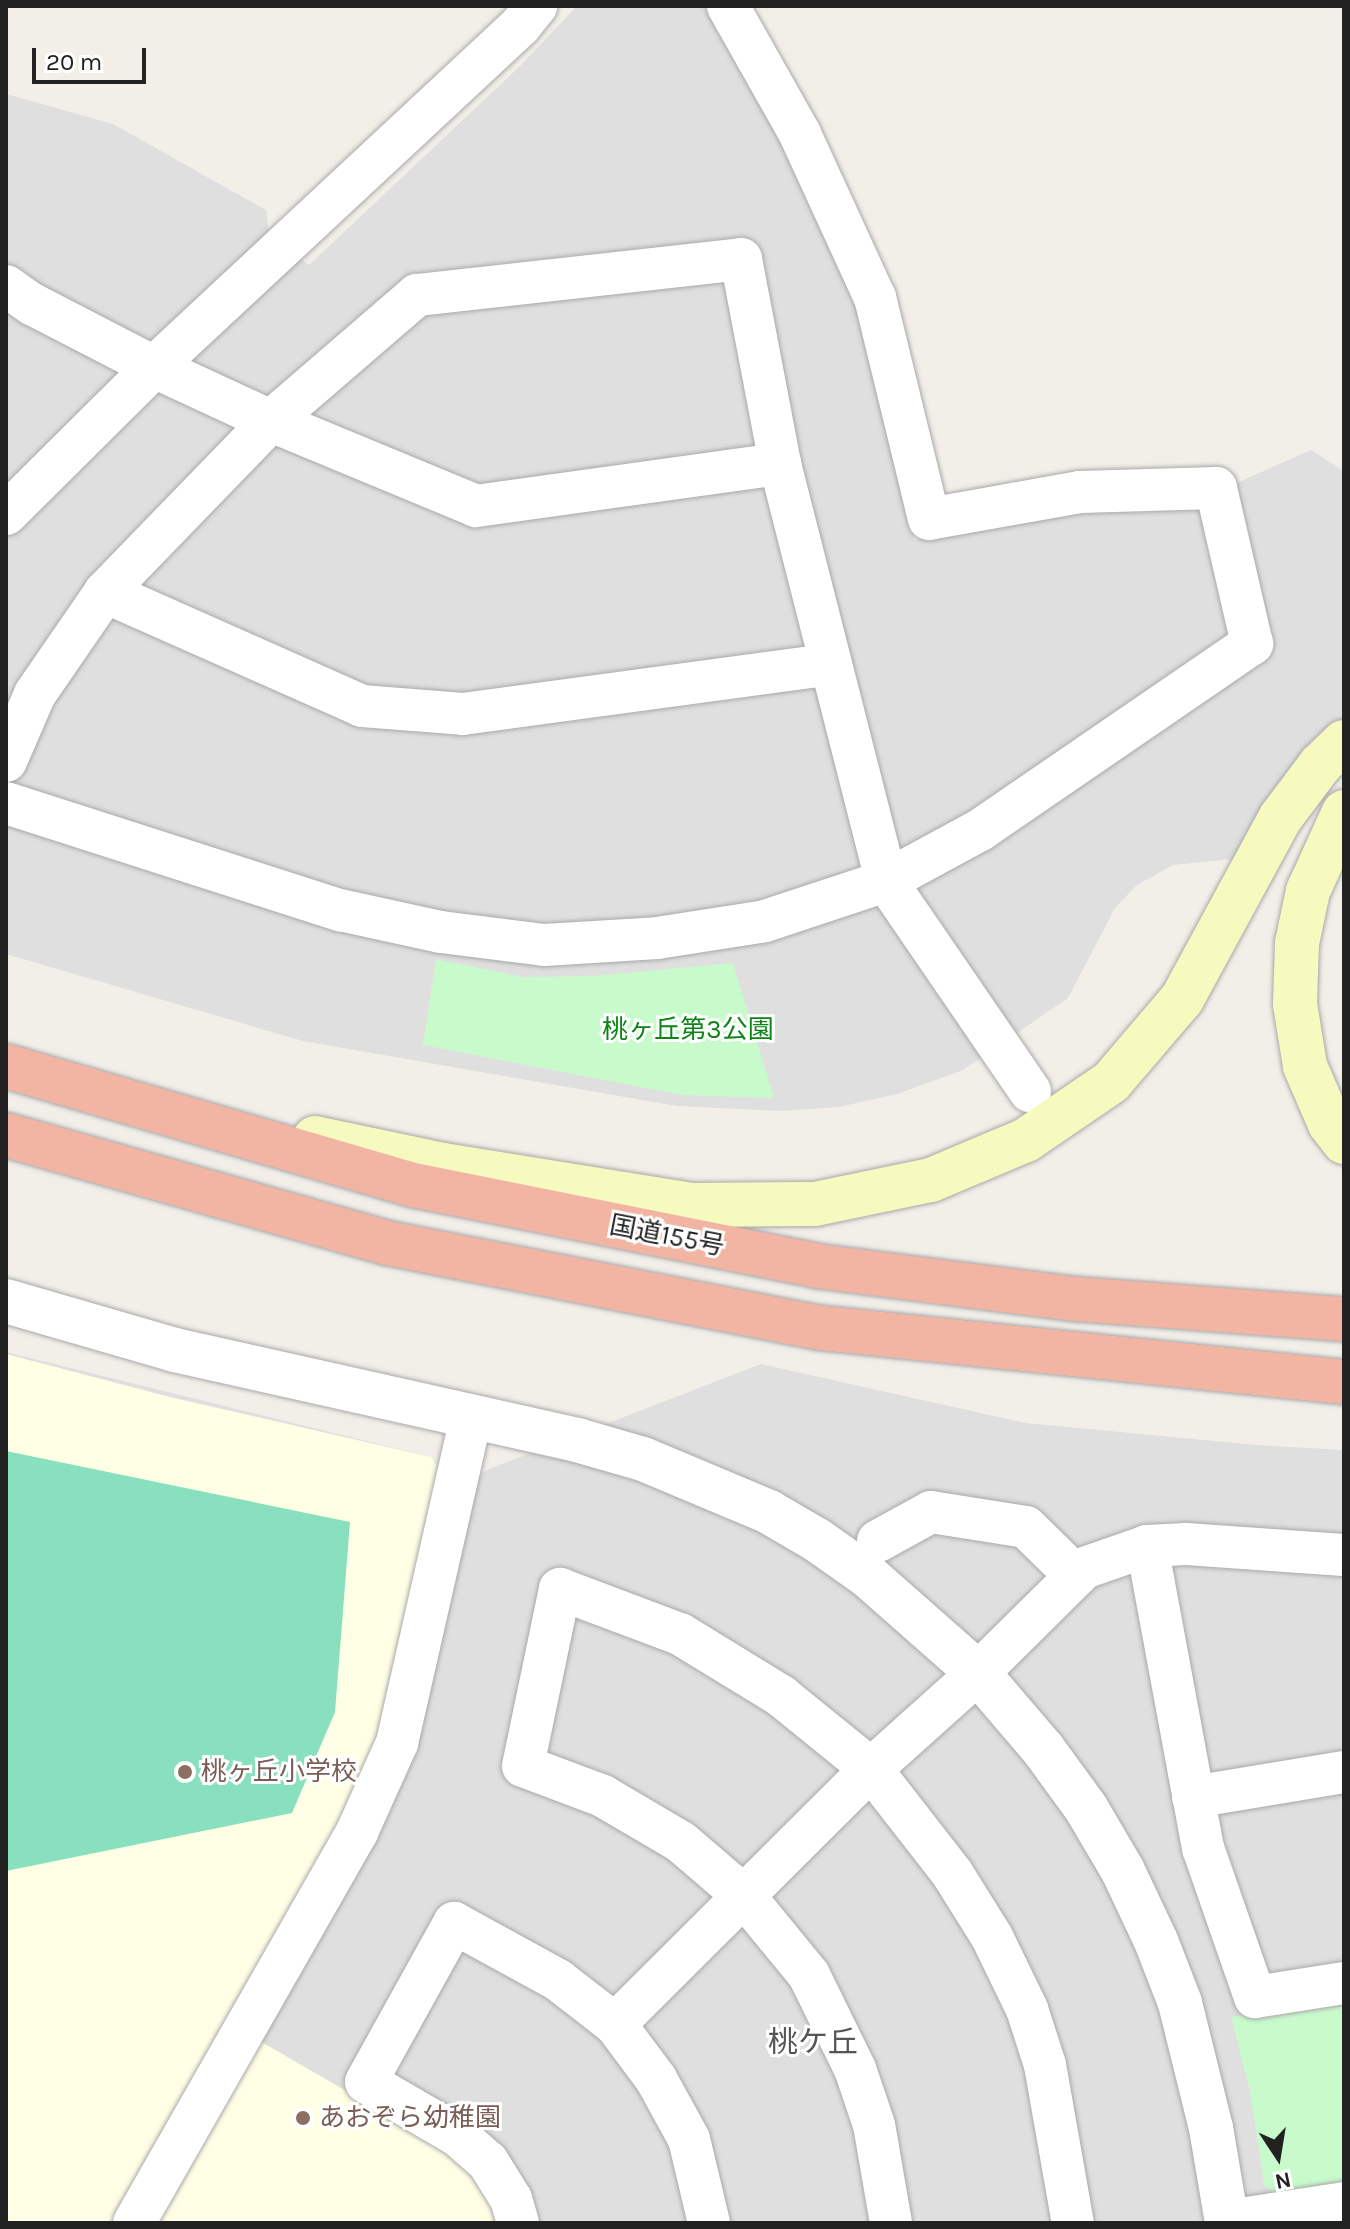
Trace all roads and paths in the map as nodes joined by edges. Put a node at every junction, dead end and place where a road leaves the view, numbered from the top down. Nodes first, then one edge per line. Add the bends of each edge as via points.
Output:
1 (536, 6) edge
2 (728, 6) edge
3 (6, 286) edge
4 (154, 367) junction
5 (271, 421) junction
6 (780, 464) junction
7 (6, 514) edge
8 (105, 592) junction
9 (831, 664) junction
10 (1344, 742) edge
11 (6, 761) edge
12 (6, 803) edge
13 (1344, 812) edge
14 (886, 881) junction
15 (6, 1066) edge
16 (58, 1084) junction
17 (1030, 1091) dead end
18 (6, 1135) edge
19 (1344, 1142) edge
20 (6, 1301) edge
21 (1344, 1319) edge
22 (1273, 1375) junction
23 (1344, 1382) edge
24 (1344, 1396) edge
25 (471, 1418) junction
26 (878, 1541) dead end
27 (1147, 1546) junction
28 (1344, 1555) edge
29 (1076, 1576) junction
30 (978, 1673) junction
31 (871, 1769) junction
32 (1344, 1772) edge
33 (1193, 1797) junction
34 (744, 1896) junction
35 (1344, 1983) edge
36 (615, 2024) junction
37 (1344, 2203) edge
38 (1227, 2222) edge
39 (134, 2223) edge
40 (518, 2223) edge
41 (709, 2223) edge
42 (891, 2223) edge
43 (1073, 2223) edge

1 - 4 street
2 - 14 street via 800,134 875,298 929,519 1080,492 1216,488 1252,644 980,830
3 - 4 street
4 - 5 street
4 - 7 street
5 - 6 street via 476,506
5 - 6 street via 417,295 741,259
5 - 8 street
6 - 9 street
8 - 9 street via 362,706 463,714
8 - 11 street via 35,694
9 - 14 street
10 - 16 main road via 1281,817 1182,999 1111,1082 1026,1140 931,1180 815,1204 692,1205 443,1165
12 - 14 street via 340,910 441,932 544,945 657,938 765,921
13 - 19 main road via 1308,891 1297,943 1295,1004 1305,1066 1330,1124
14 - 17 street
15 - 16 highway, 国道155号
16 - 21 highway, 国道155号 via 413,1185 817,1266 1076,1299
18 - 22 highway via 387,1243 822,1328
20 - 25 street via 175,1350
22 - 23 highway
22 - 24 main road
25 - 30 street via 643,1459 769,1512 868,1576
25 - 39 street via 397,1743 357,1832
26 - 29 street via 931,1512 1026,1527
27 - 28 street
27 - 29 street via 1084,1568
27 - 33 street
29 - 30 street
30 - 31 street
30 - 38 street via 1086,1808 1156,1941 1195,2060
31 - 34 street
31 - 34 street via 781,1696 680,1634 560,1589 523,1766 603,1796 681,1842
31 - 43 street via 952,1873 992,1937 1027,2009 1047,2077
32 - 33 street
33 - 35 street via 1203,1848 1255,1997
34 - 36 street
34 - 42 street via 809,1975 855,2069 874,2125
36 - 40 street via 558,1980 454,1923 366,2082 457,2135 488,2162 511,2199
36 - 41 street via 656,2079 689,2139
37 - 38 street

